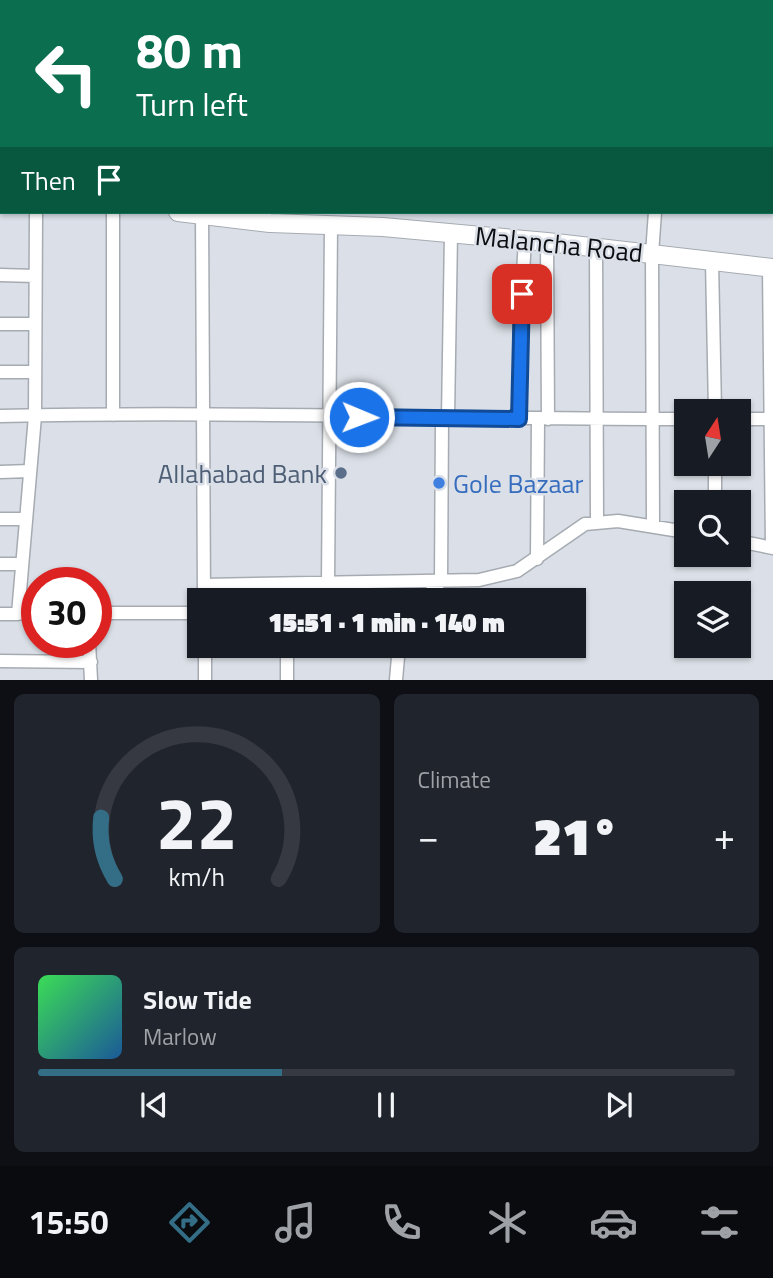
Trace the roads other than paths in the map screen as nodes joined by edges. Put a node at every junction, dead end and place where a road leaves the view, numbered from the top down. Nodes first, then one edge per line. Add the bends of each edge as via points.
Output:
1 (36, 214) edge
2 (113, 214) edge
3 (202, 214) edge
4 (209, 214) edge
5 (655, 214) edge
6 (331, 225) junction
7 (451, 233) junction
8 (524, 240) junction
9 (547, 242) junction
10 (596, 248) junction
11 (652, 254) junction
12 (712, 261) junction
13 (771, 268) edge
14 (0, 275) edge
15 (36, 276) junction
16 (0, 324) edge
17 (35, 324) junction
18 (0, 372) edge
19 (35, 372) junction
20 (715, 399) edge
21 (113, 415) junction
22 (201, 415) junction
23 (0, 416) edge
24 (35, 416) junction
25 (331, 417) junction
26 (445, 418) junction
27 (772, 418) edge
28 (519, 419) junction
29 (543, 419) junction
30 (596, 419) junction
31 (653, 419) junction
32 (674, 419) edge
33 (751, 419) edge
34 (30, 471) junction
35 (0, 472) edge
36 (0, 519) edge
37 (26, 519) junction
38 (597, 522) junction
39 (653, 526) junction
40 (674, 530) edge
41 (751, 544) edge
42 (772, 548) edge
43 (537, 559) junction
44 (0, 564) edge
45 (22, 564) junction
46 (441, 581) junction
47 (328, 583) junction
48 (287, 584) junction
49 (204, 585) joint
50 (287, 588) edge
51 (434, 588) edge
52 (112, 613) edge
53 (187, 613) edge
54 (0, 614) edge
55 (18, 614) junction
56 (21, 614) edge
57 (90, 658) edge
58 (205, 658) edge
59 (287, 658) edge
60 (398, 658) edge
61 (0, 662) edge
62 (90, 662) junction
63 (91, 680) edge
64 (205, 680) edge
65 (287, 680) edge
66 (396, 680) edge

1 - 15 street
2 - 21 street
3 - 22 street
4 - 6 main road, Malancha Road
5 - 11 street
6 - 7 main road, Malancha Road
6 - 25 street
7 - 8 main road, Malancha Road
7 - 26 street
8 - 9 main road, Malancha Road
8 - 28 street
9 - 10 main road, Malancha Road
9 - 29 street
10 - 11 main road, Malancha Road
10 - 30 street
11 - 12 main road, Malancha Road
11 - 31 street
12 - 13 main road, Malancha Road
12 - 20 street
13 - 27 street
14 - 15 street
15 - 17 street
16 - 17 street
17 - 19 street
18 - 19 street
19 - 24 street
21 - 22 street
21 - 24 street
22 - 25 street
22 - 49 street
23 - 24 street
24 - 34 street
25 - 26 street
25 - 47 street
26 - 28 street
26 - 46 street
27 - 33 street
27 - 42 street
28 - 29 street
29 - 30 street
29 - 43 street
30 - 31 street
30 - 38 street
31 - 32 street
31 - 39 street
34 - 35 street
34 - 37 street
36 - 37 street
37 - 45 street
38 - 39 street
38 - 43 street via 585,524
39 - 40 street
41 - 42 street
43 - 46 street via 499,577
44 - 45 street
45 - 55 street
46 - 47 street
46 - 51 street
47 - 48 street
48 - 49 street
48 - 50 street
52 - 53 street
54 - 55 street
55 - 56 street
57 - 62 street
58 - 64 street
59 - 65 street
60 - 66 street
61 - 62 street
62 - 63 street

